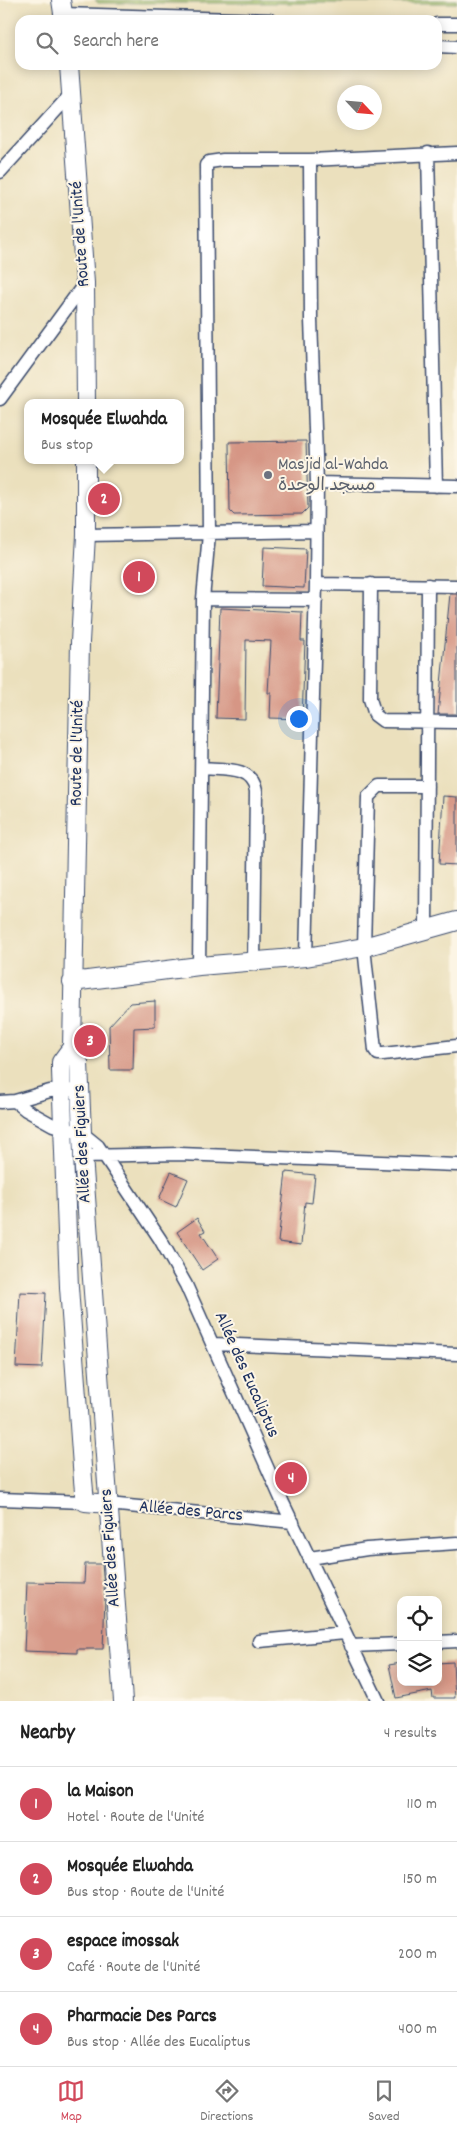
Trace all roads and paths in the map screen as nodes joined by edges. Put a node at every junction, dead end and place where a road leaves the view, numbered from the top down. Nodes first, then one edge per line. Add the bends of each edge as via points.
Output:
1 (62, 11) edge
2 (154, 15) edge
3 (442, 24) edge
4 (457, 24) edge
5 (442, 46) edge
6 (457, 47) edge
7 (69, 70) edge
8 (71, 94) junction
9 (428, 153) junction
10 (457, 153) edge
11 (310, 160) junction
12 (0, 172) edge
13 (85, 283) junction
14 (0, 399) edge
15 (86, 399) edge
16 (86, 464) edge
17 (316, 484) junction
18 (436, 486) junction
19 (457, 486) edge
20 (316, 531) junction
21 (209, 534) junction
22 (86, 535) junction
23 (316, 584) junction
24 (371, 584) junction
25 (428, 585) junction
26 (457, 586) edge
27 (203, 599) junction
28 (316, 600) junction
29 (427, 722) junction
30 (457, 722) edge
31 (202, 768) junction
32 (427, 786) junction
33 (457, 921) edge
34 (426, 930) junction
35 (364, 948) junction
36 (306, 956) junction
37 (254, 961) junction
38 (199, 966) junction
39 (72, 982) junction
40 (457, 1046) edge
41 (72, 1047) junction
42 (62, 1090) junction
43 (80, 1090) junction
44 (15, 1101) junction
45 (0, 1102) edge
46 (64, 1129) junction
47 (82, 1134) junction
48 (105, 1155) junction
49 (83, 1156) junction
50 (457, 1165) edge
51 (213, 1344) junction
52 (457, 1354) edge
53 (0, 1499) edge
54 (85, 1502) junction
55 (108, 1504) junction
56 (293, 1522) junction
57 (457, 1543) edge
58 (310, 1558) junction
59 (345, 1634) junction
60 (259, 1640) dead end
61 (457, 1641) edge
62 (442, 1642) edge
63 (397, 1644) edge
64 (351, 1646) junction
65 (123, 1701) edge
66 (378, 1701) edge

1 - 2 street
3 - 4 street
5 - 6 street
7 - 8 street, Route de l'Unité
8 - 12 street
8 - 13 street, Route de l'Unité
9 - 10 street
9 - 11 street
9 - 18 street
11 - 17 street
11 - 21 street via 223,160 206,165
13 - 14 street
13 - 15 street, Route de l'Unité
16 - 22 street, Route de l'Unité
17 - 18 street
17 - 20 street
18 - 19 street
20 - 21 street
20 - 23 street
21 - 22 street
21 - 27 street
22 - 39 street, Route de l'Unité via 80,642
23 - 24 street
23 - 28 street
24 - 25 street
24 - 29 street via 371,709 383,721
25 - 26 street
25 - 29 street
27 - 28 street
27 - 31 street
28 - 36 street
29 - 30 street
29 - 32 street
31 - 37 street via 243,773 254,782
31 - 38 street
32 - 34 street
32 - 35 street via 379,786 368,797
33 - 34 street
34 - 35 street
35 - 36 street
35 - 40 street via 378,1054
36 - 37 street
37 - 38 street
38 - 39 street
39 - 41 street, Route de l'Unité
41 - 42 street, Allée des Figuiers via 61,1062
41 - 43 street, Allée des Figuiers via 79,1062
42 - 43 street
42 - 44 street
42 - 46 street, Allée des Figuiers
43 - 47 street, Allée des Figuiers
44 - 45 street
44 - 46 street
46 - 47 street
46 - 54 street, Allée des Figuiers via 69,1287
47 - 48 street, Allée des Eucaliptus
47 - 49 street, Allée des Figuiers
48 - 49 street
48 - 50 street via 180,1154
48 - 51 street, Allée des Eucaliptus via 160,1239
49 - 55 street, Allée des Figuiers
51 - 52 street
51 - 56 street, Allée des Eucaliptus
53 - 54 street, Allée des Parcs
54 - 55 street, Allée des Parcs
55 - 56 street, Allée des Parcs
55 - 65 street, Allée des Figuiers
56 - 58 street, Allée des Eucaliptus
57 - 58 street via 367,1549
58 - 59 street, Allée des Eucaliptus
59 - 60 street
59 - 64 street, Allée des Eucaliptus
61 - 62 street
63 - 64 street
64 - 66 street, Allée des Eucaliptus

